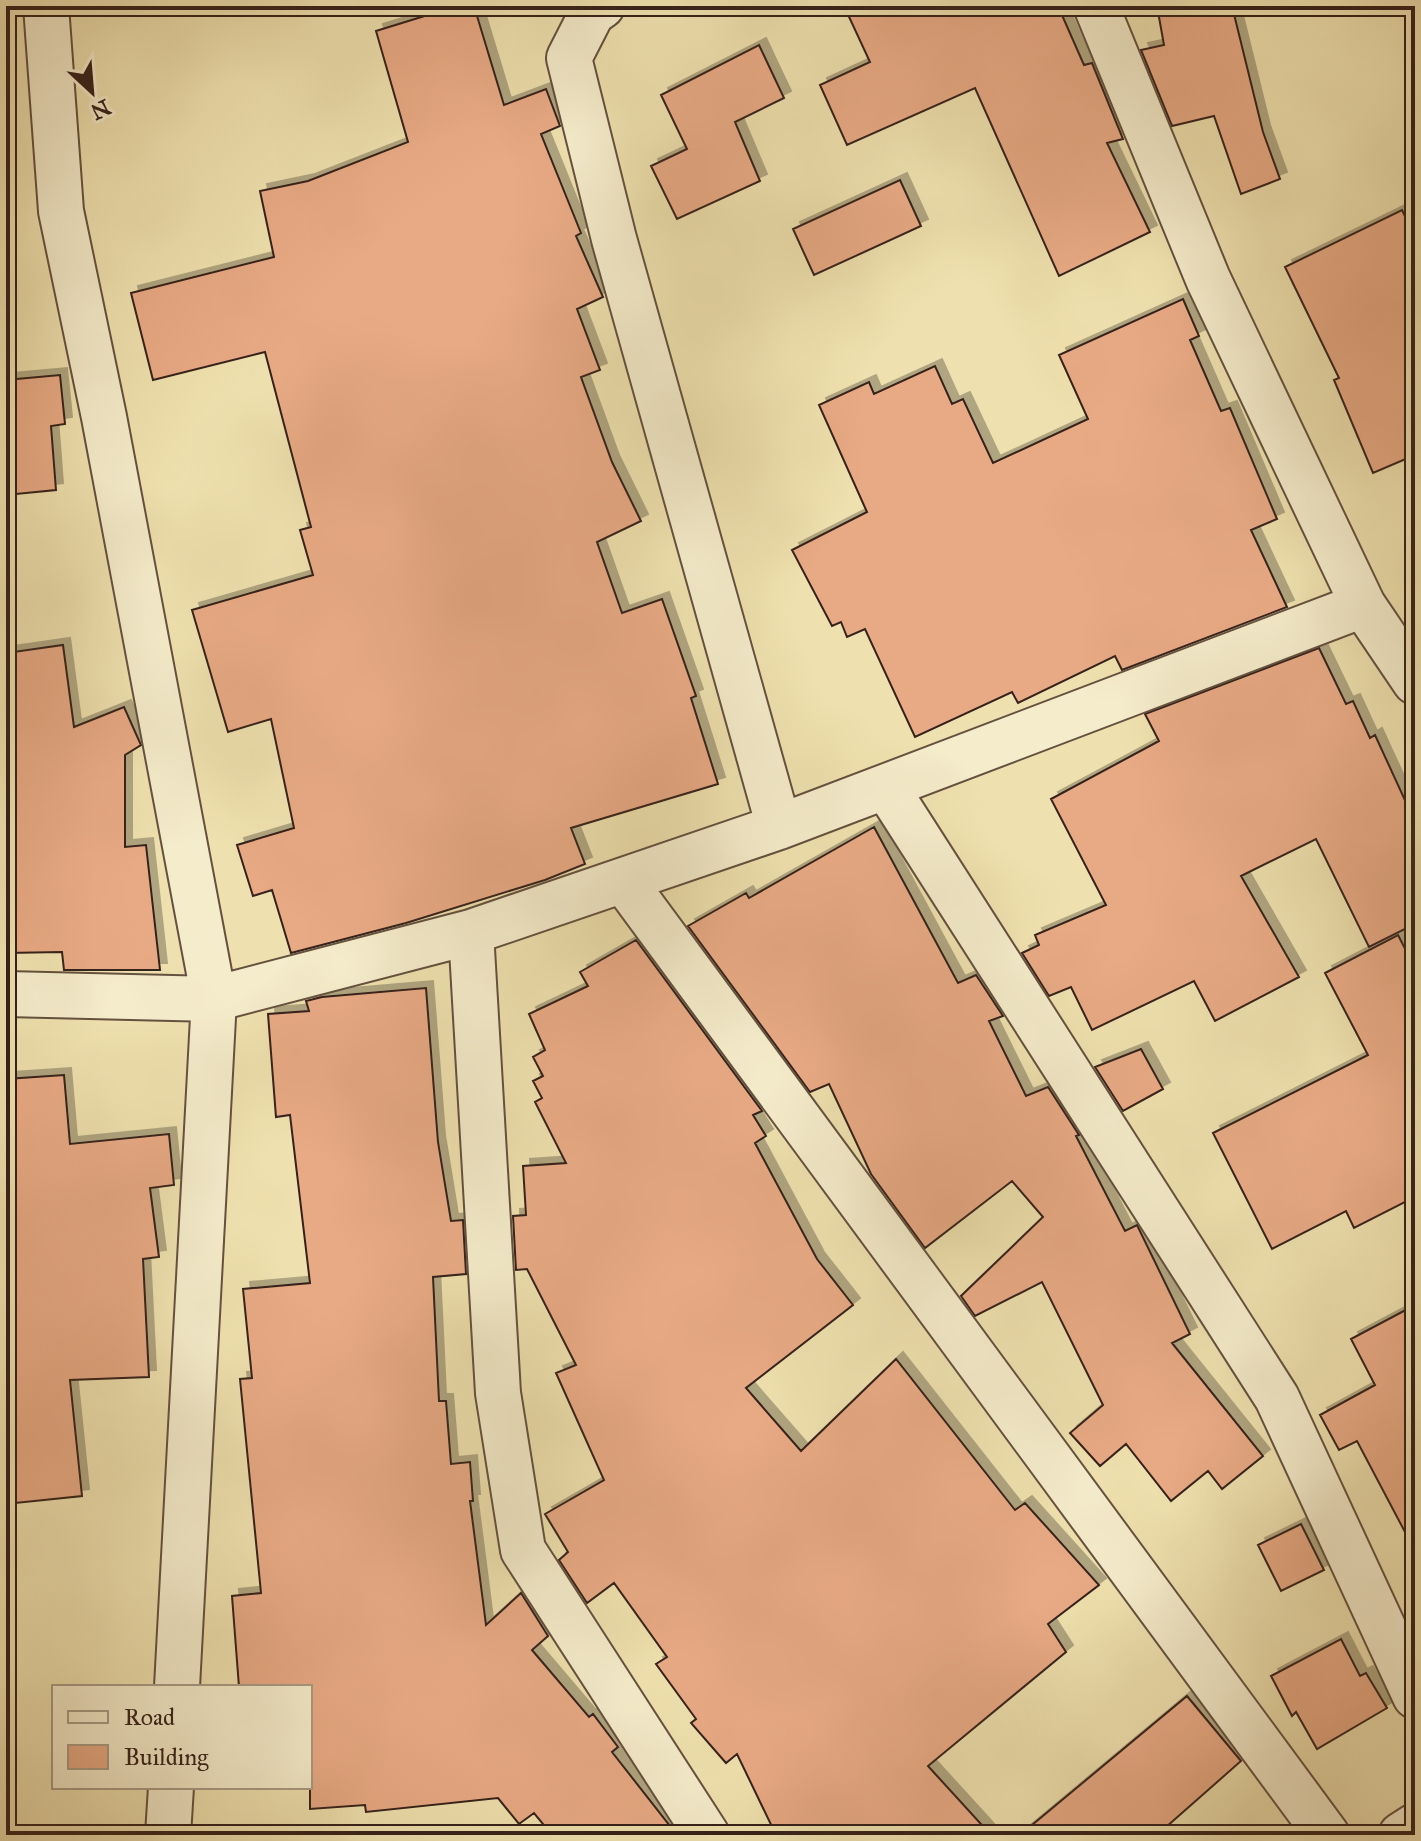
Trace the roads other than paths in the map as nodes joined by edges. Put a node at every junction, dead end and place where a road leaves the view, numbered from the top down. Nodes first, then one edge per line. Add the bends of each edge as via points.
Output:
1 (46, 6) edge
2 (602, 6) edge
3 (1096, 6) edge
4 (1363, 605) junction
5 (1415, 682) edge
6 (886, 787) junction
7 (779, 827) junction
8 (623, 880) junction
9 (471, 932) junction
10 (6, 994) edge
11 (214, 999) junction
12 (177, 1685) edge
13 (1415, 1696) edge
14 (171, 1789) edge
15 (1415, 1826) edge
16 (168, 1835) edge
17 (707, 1835) edge
18 (1327, 1835) edge
19 (1401, 1835) edge

1 - 11 street via 61,211
2 - 7 street via 592,13 569,58 614,239
3 - 4 street via 1208,279
4 - 5 street
4 - 6 street
6 - 7 street
6 - 13 street via 1277,1398
7 - 8 street
8 - 9 street
8 - 18 street
9 - 11 street
9 - 17 street via 498,1393 523,1550
10 - 11 street
11 - 12 street
14 - 16 street
15 - 19 street

